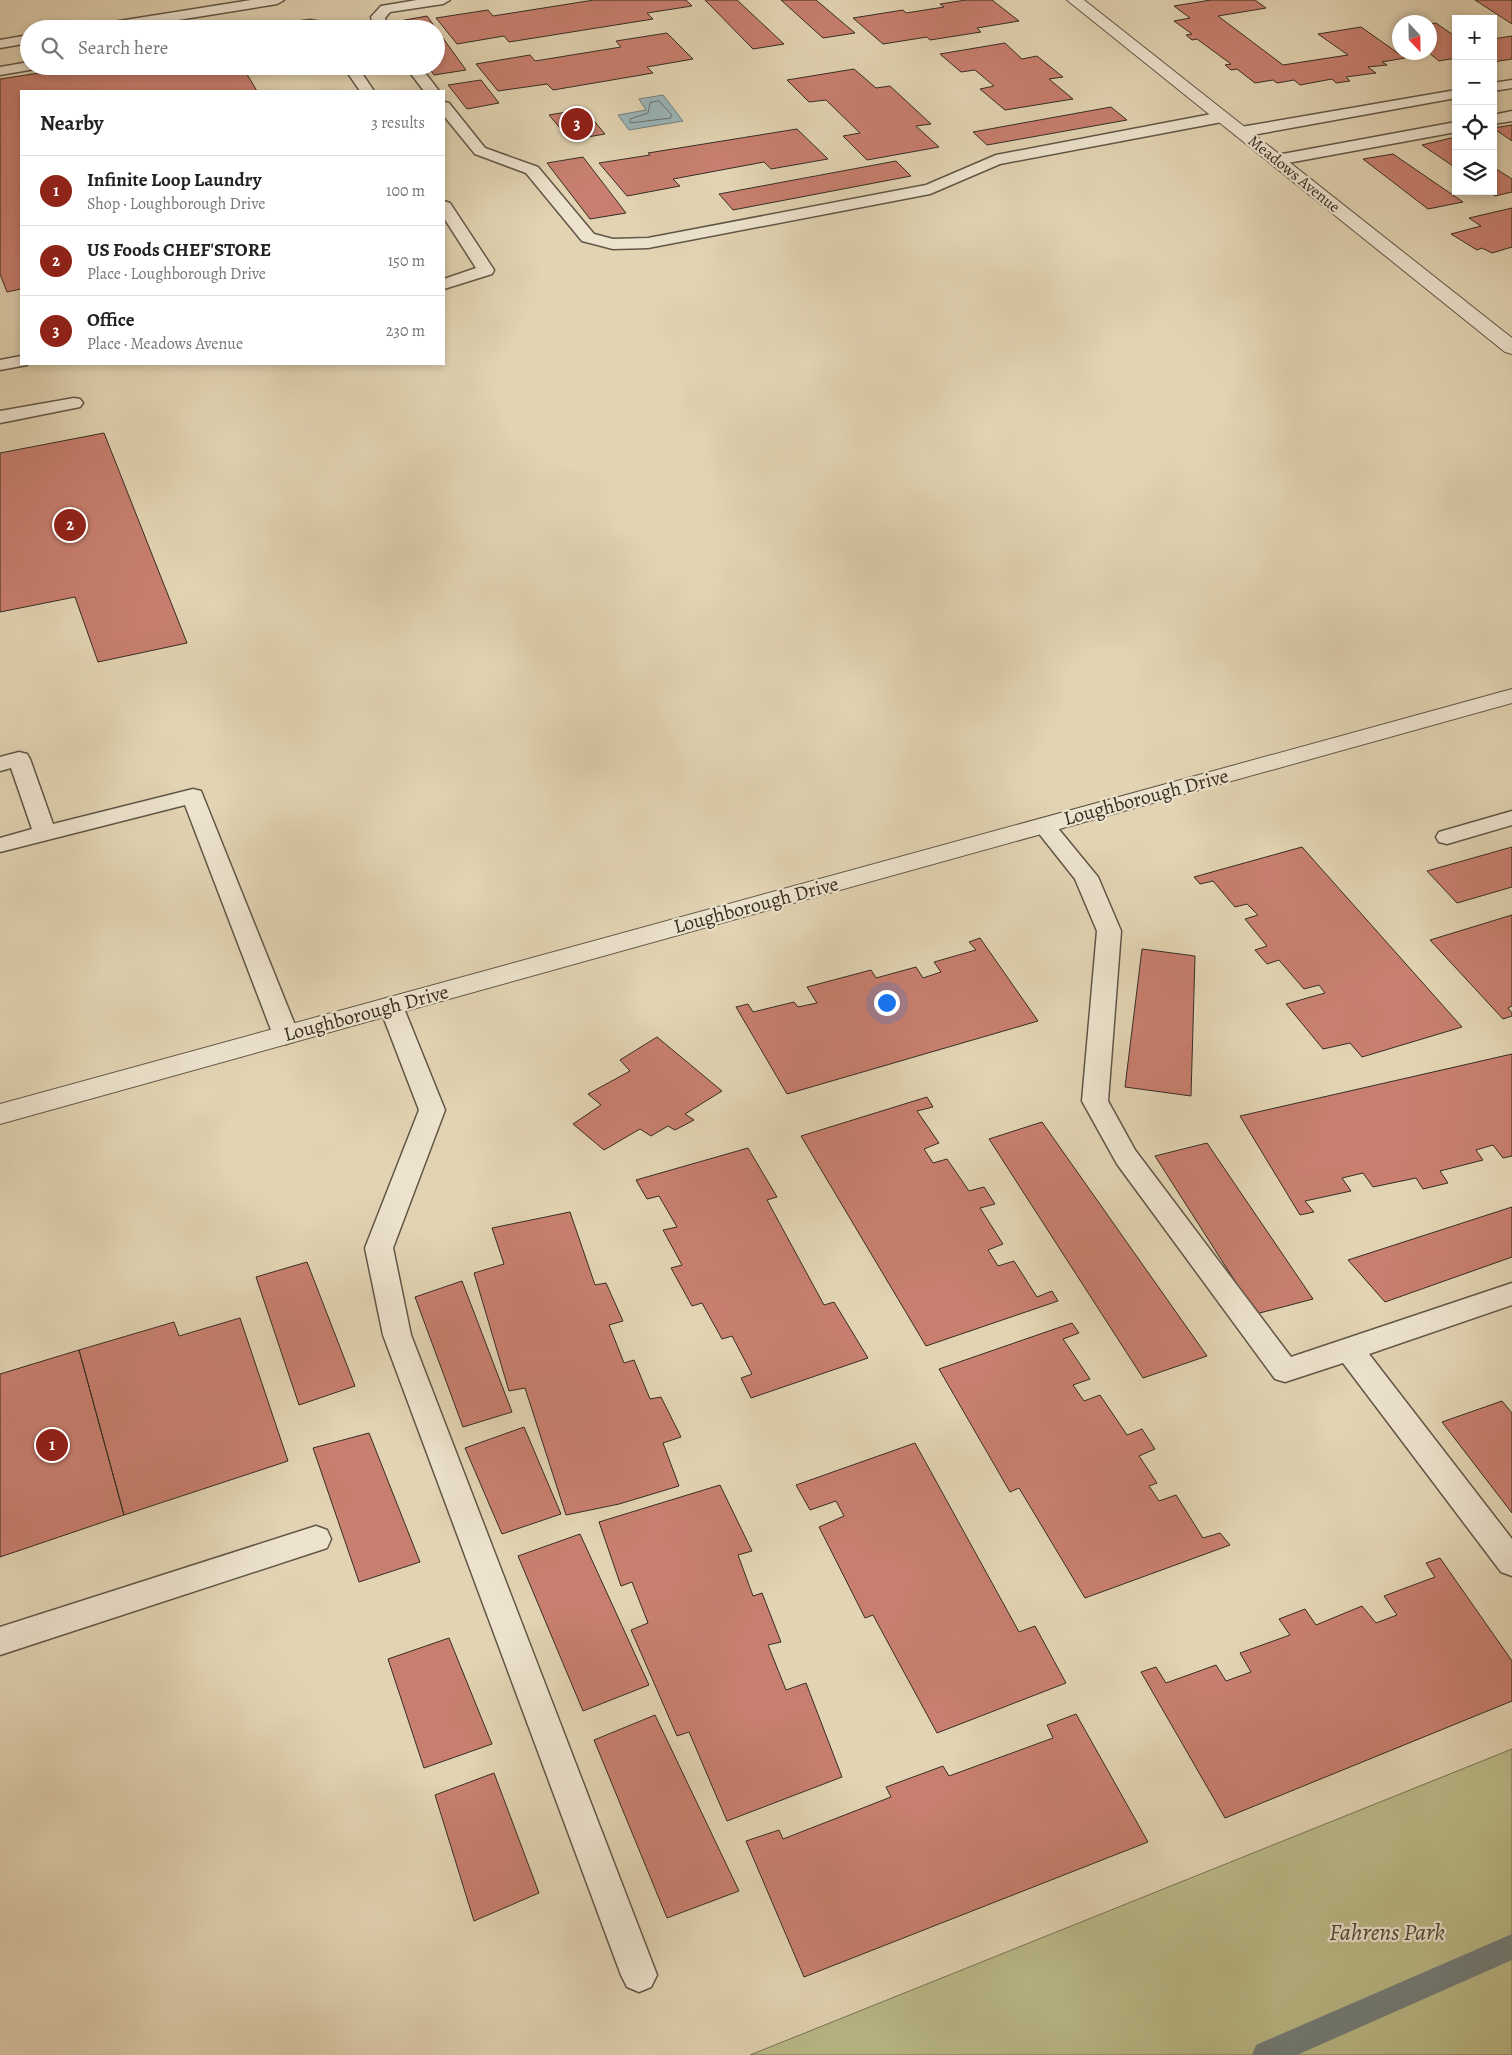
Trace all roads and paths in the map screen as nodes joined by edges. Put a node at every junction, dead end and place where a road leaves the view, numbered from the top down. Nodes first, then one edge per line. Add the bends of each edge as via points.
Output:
1 (276, 0) edge
2 (443, 0) edge
3 (1075, 0) edge
4 (150, 20) edge
5 (379, 20) edge
6 (20, 41) edge
7 (0, 44) edge
8 (20, 68) edge
9 (0, 71) edge
10 (356, 75) edge
11 (419, 75) edge
12 (1512, 84) edge
13 (1497, 86) edge
14 (366, 90) edge
15 (431, 90) edge
16 (1452, 95) edge
17 (445, 107) edge
18 (1512, 116) edge
19 (1222, 117) junction
20 (1497, 119) edge
21 (1452, 128) edge
22 (1241, 132) junction
23 (1277, 160) junction
24 (445, 208) edge
25 (445, 284) edge
26 (1512, 348) edge
27 (20, 361) edge
28 (0, 365) edge
29 (74, 403) dead end
30 (0, 417) edge
31 (1512, 696) edge
32 (0, 764) edge
33 (1512, 818) edge
34 (1044, 826) junction
35 (45, 833) junction
36 (1446, 836) dead end
37 (0, 845) edge
38 (391, 1006) junction
39 (286, 1035) junction
40 (0, 1114) edge
41 (1512, 1294) edge
42 (1350, 1350) junction
43 (316, 1539) dead end
44 (1512, 1563) edge
45 (0, 1641) edge
46 (639, 1975) dead end

1 - 4 lane
2 - 5 lane via 386,9
3 - 19 street, Meadows Avenue
6 - 7 lane
8 - 9 lane
10 - 14 lane
11 - 15 lane
12 - 13 lane
16 - 22 lane
17 - 19 lane via 480,151 532,170 588,238 613,244 648,243 930,189 996,160
18 - 20 lane
19 - 22 street, Meadows Avenue
21 - 23 lane
22 - 23 street, Meadows Avenue
23 - 26 street, Meadows Avenue
24 - 25 lane via 486,270
27 - 28 lane
29 - 30 lane
31 - 34 street, Loughborough Drive
32 - 35 lane via 19,759
33 - 36 lane
34 - 38 street, Loughborough Drive
34 - 42 lane via 1086,877 1110,931 1095,1101 1126,1157 1285,1371
35 - 37 lane
35 - 39 lane via 193,796
38 - 39 street, Loughborough Drive
38 - 46 lane via 432,1110 380,1248 397,1335
39 - 40 street, Loughborough Drive
41 - 42 lane
42 - 44 lane
43 - 45 lane

